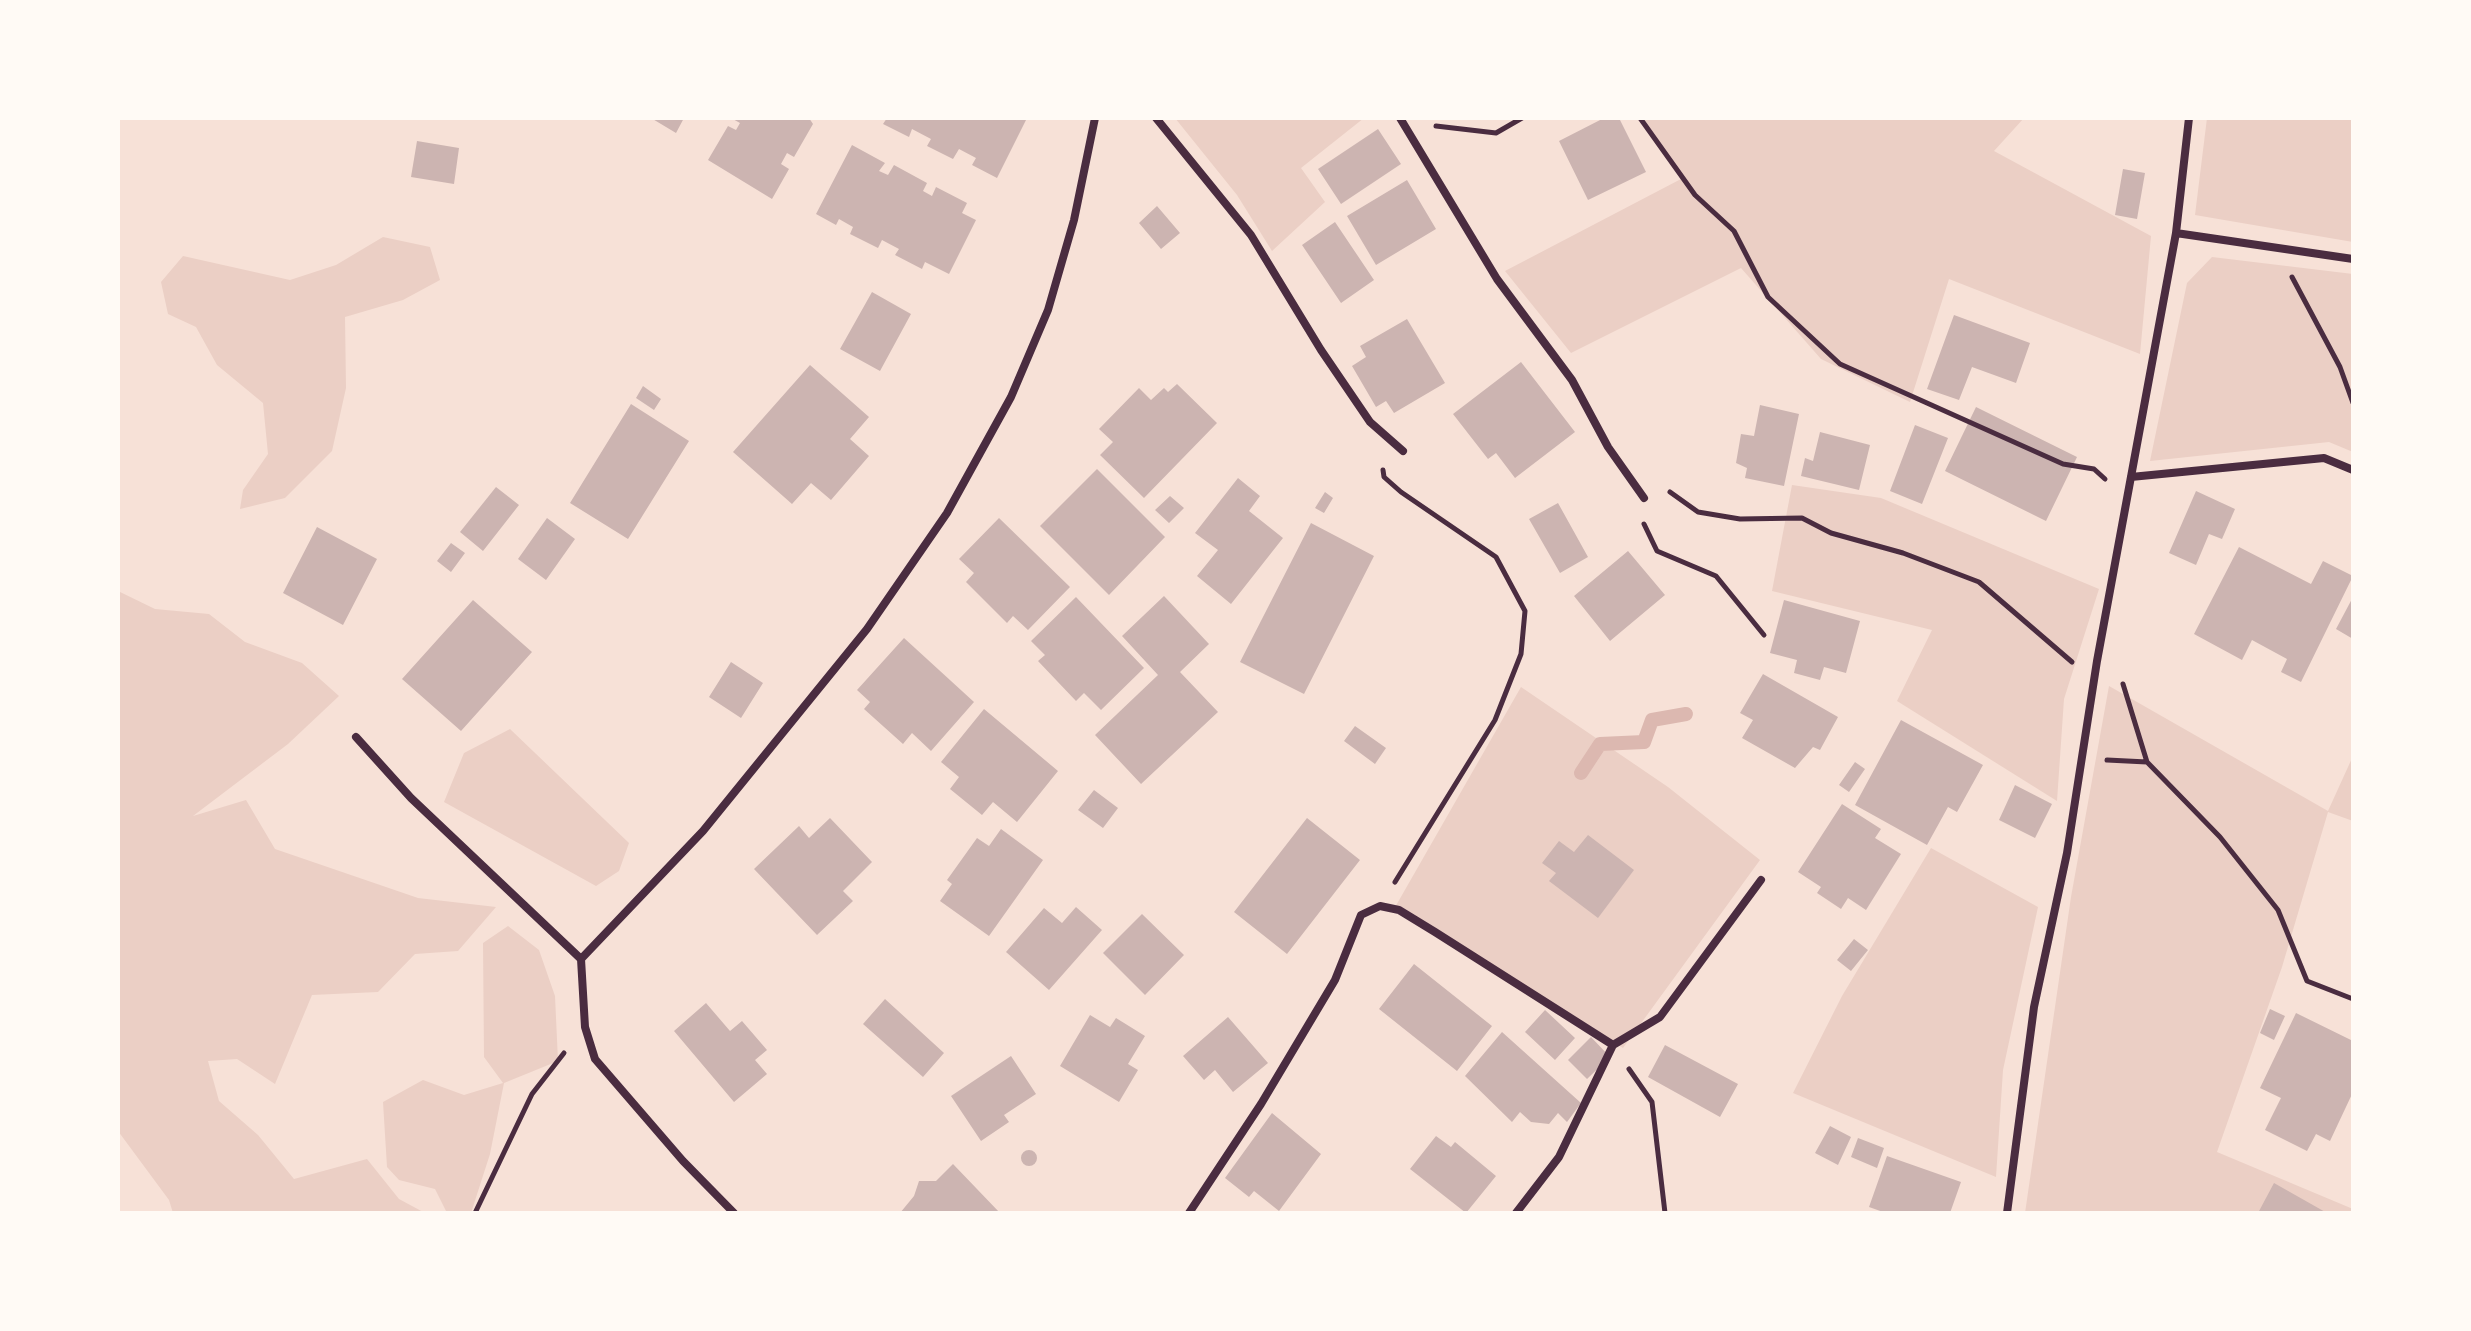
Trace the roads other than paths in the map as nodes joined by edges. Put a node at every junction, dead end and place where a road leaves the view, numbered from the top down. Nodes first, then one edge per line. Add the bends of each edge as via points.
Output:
1 (1095, 118) edge
2 (1156, 118) edge
3 (2189, 118) edge
4 (1401, 120) edge
5 (2176, 233) junction
6 (2353, 259) edge
7 (1403, 451) dead end
8 (2353, 470) edge
9 (2131, 477) junction
10 (1644, 498) dead end
11 (356, 737) dead end
12 (1761, 880) dead end
13 (581, 959) junction
14 (1613, 1045) junction
15 (734, 1213) edge
16 (1189, 1213) edge
17 (1516, 1213) edge
18 (2007, 1213) edge

1 - 13 street via 1048,310 1011,397 947,513 867,629 703,831
2 - 7 street via 1251,235 1370,422
3 - 5 street
4 - 10 street via 1497,279 1572,380 1608,447
5 - 6 street
5 - 9 street
8 - 9 street via 2324,458
9 - 18 street via 2067,853 2034,1007
11 - 13 street via 411,798
12 - 14 street via 1660,1017
13 - 15 street via 585,1027 595,1059
14 - 16 street via 1399,910 1380,906 1361,915 1335,980
14 - 17 street via 1559,1157

